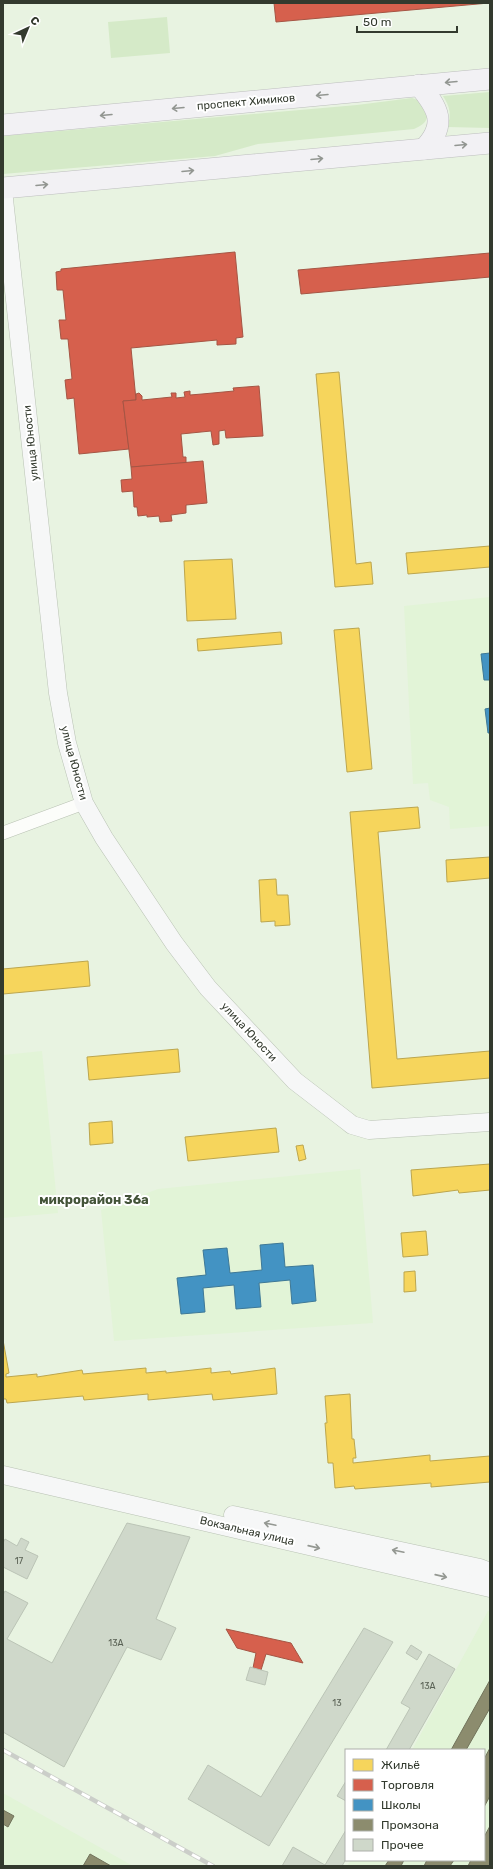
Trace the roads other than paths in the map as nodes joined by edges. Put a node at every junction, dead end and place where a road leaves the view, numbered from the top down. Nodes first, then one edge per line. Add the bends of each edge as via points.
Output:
1 (490, 79) edge
2 (418, 86) junction
3 (3, 125) edge
4 (490, 142) edge
5 (424, 149) junction
6 (3, 189) edge
7 (84, 803) junction
8 (3, 833) edge
9 (490, 1122) edge
10 (3, 1465) edge
11 (3, 1475) edge
12 (490, 1572) edge
13 (490, 1588) edge

1 -> 2 main road, проспект Химиков
2 -> 3 main road, проспект Химиков
2 - 5 main road via 433,102 437,113 438,124 434,138
5 -> 4 main road
6 -> 5 main road
6 - 7 street, улица Юности via 58,693 67,743
7 - 8 street
7 - 9 street, улица Юности via 174,944 208,988 295,1081 322,1103 352,1125 369,1130
12 -> 10 street, Вокзальная улица
11 -> 13 street, Вокзальная улица

